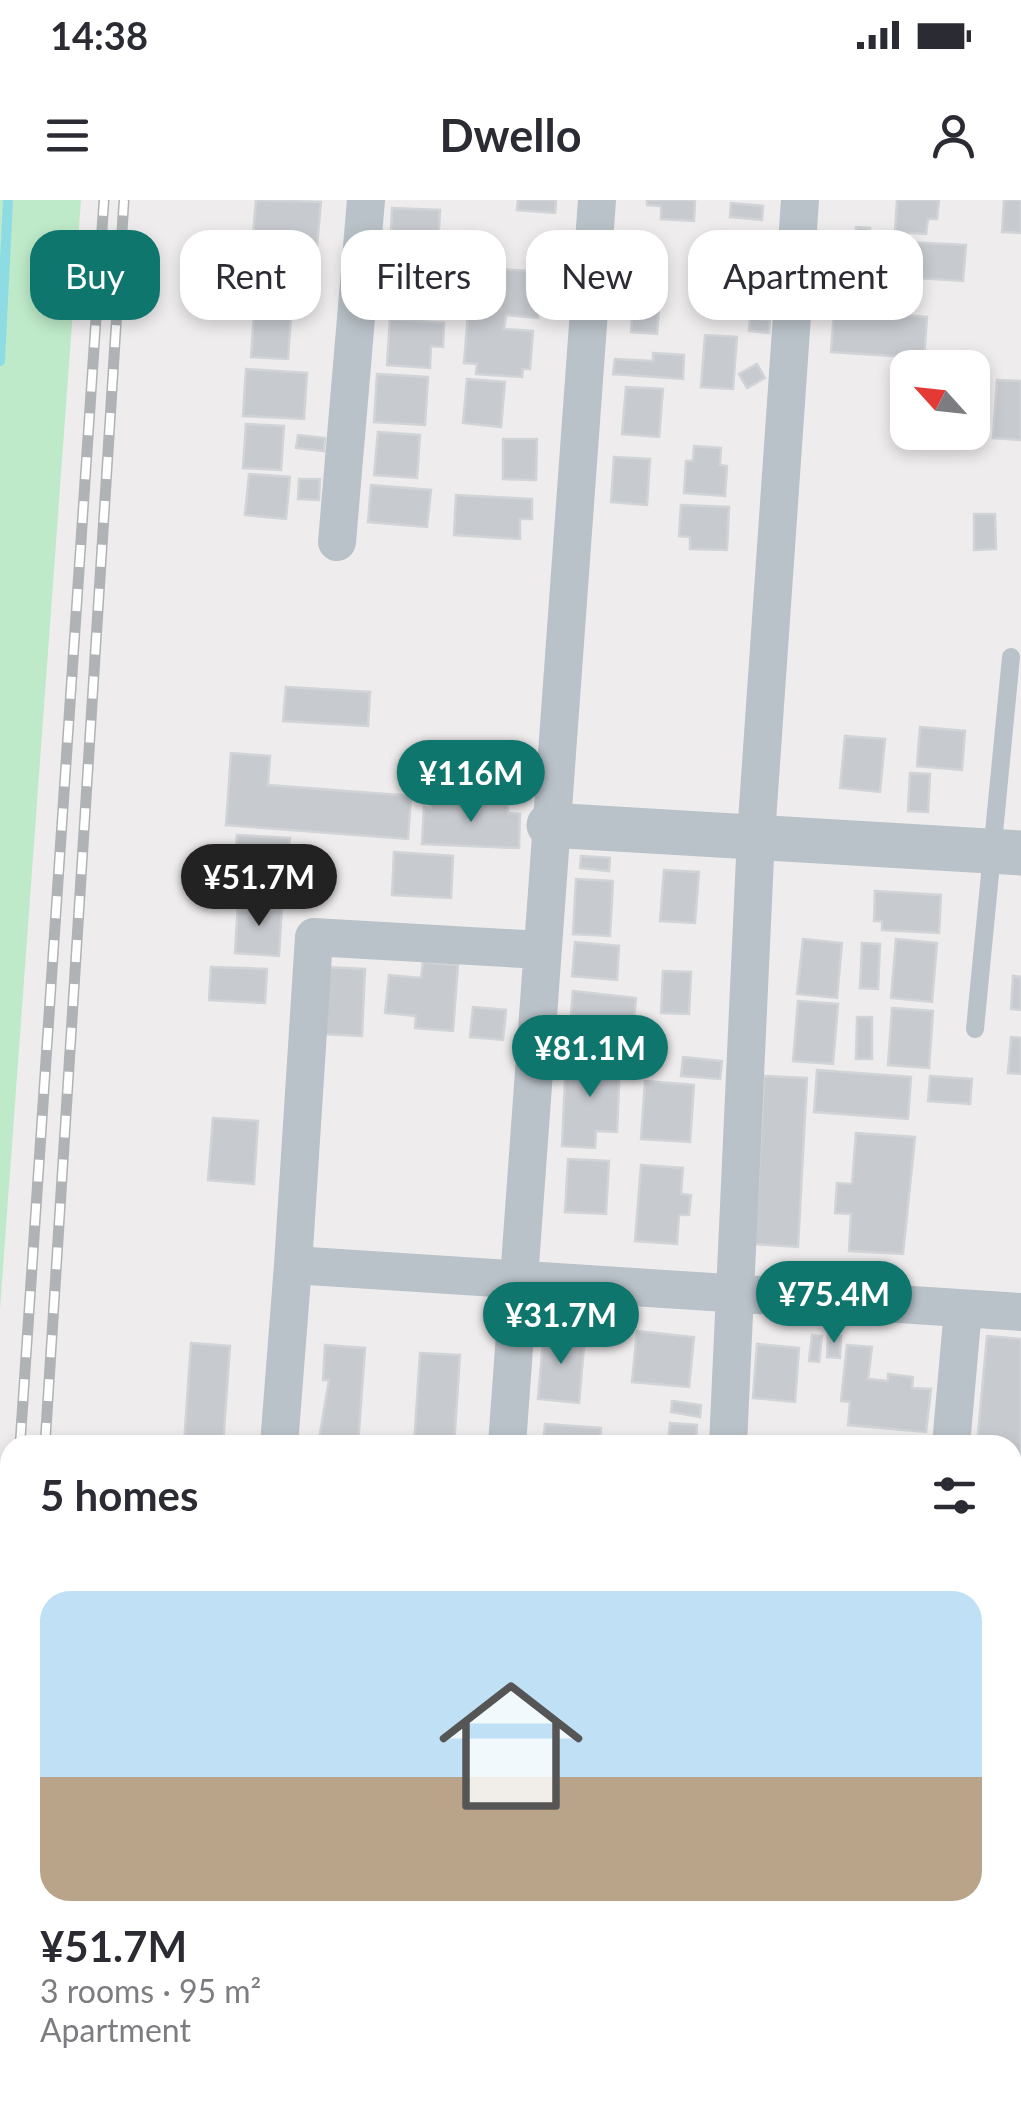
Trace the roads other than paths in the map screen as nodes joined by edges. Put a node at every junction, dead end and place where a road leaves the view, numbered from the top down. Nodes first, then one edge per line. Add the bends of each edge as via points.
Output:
1 (366, 200) edge
2 (597, 200) edge
3 (800, 200) edge
4 (336, 542) dead end
5 (1011, 656) dead end
6 (549, 825) junction
7 (756, 836) junction
8 (1007, 852) edge
9 (541, 950) junction
10 (975, 1029) dead end
11 (293, 1265) junction
12 (520, 1278) junction
13 (737, 1292) junction
14 (964, 1309) junction
15 (1021, 1312) edge
16 (280, 1435) edge
17 (509, 1435) edge
18 (729, 1435) edge
19 (952, 1435) edge

1 - 4 street
2 - 6 street
3 - 7 street
5 - 8 lane
6 - 7 street
6 - 9 street
7 - 8 street
7 - 13 street
8 - 10 lane
9 - 11 street via 314,937
9 - 12 street
11 - 12 street
11 - 16 street
12 - 13 street
12 - 17 street
13 - 14 street
13 - 18 street
14 - 15 street
14 - 19 street

